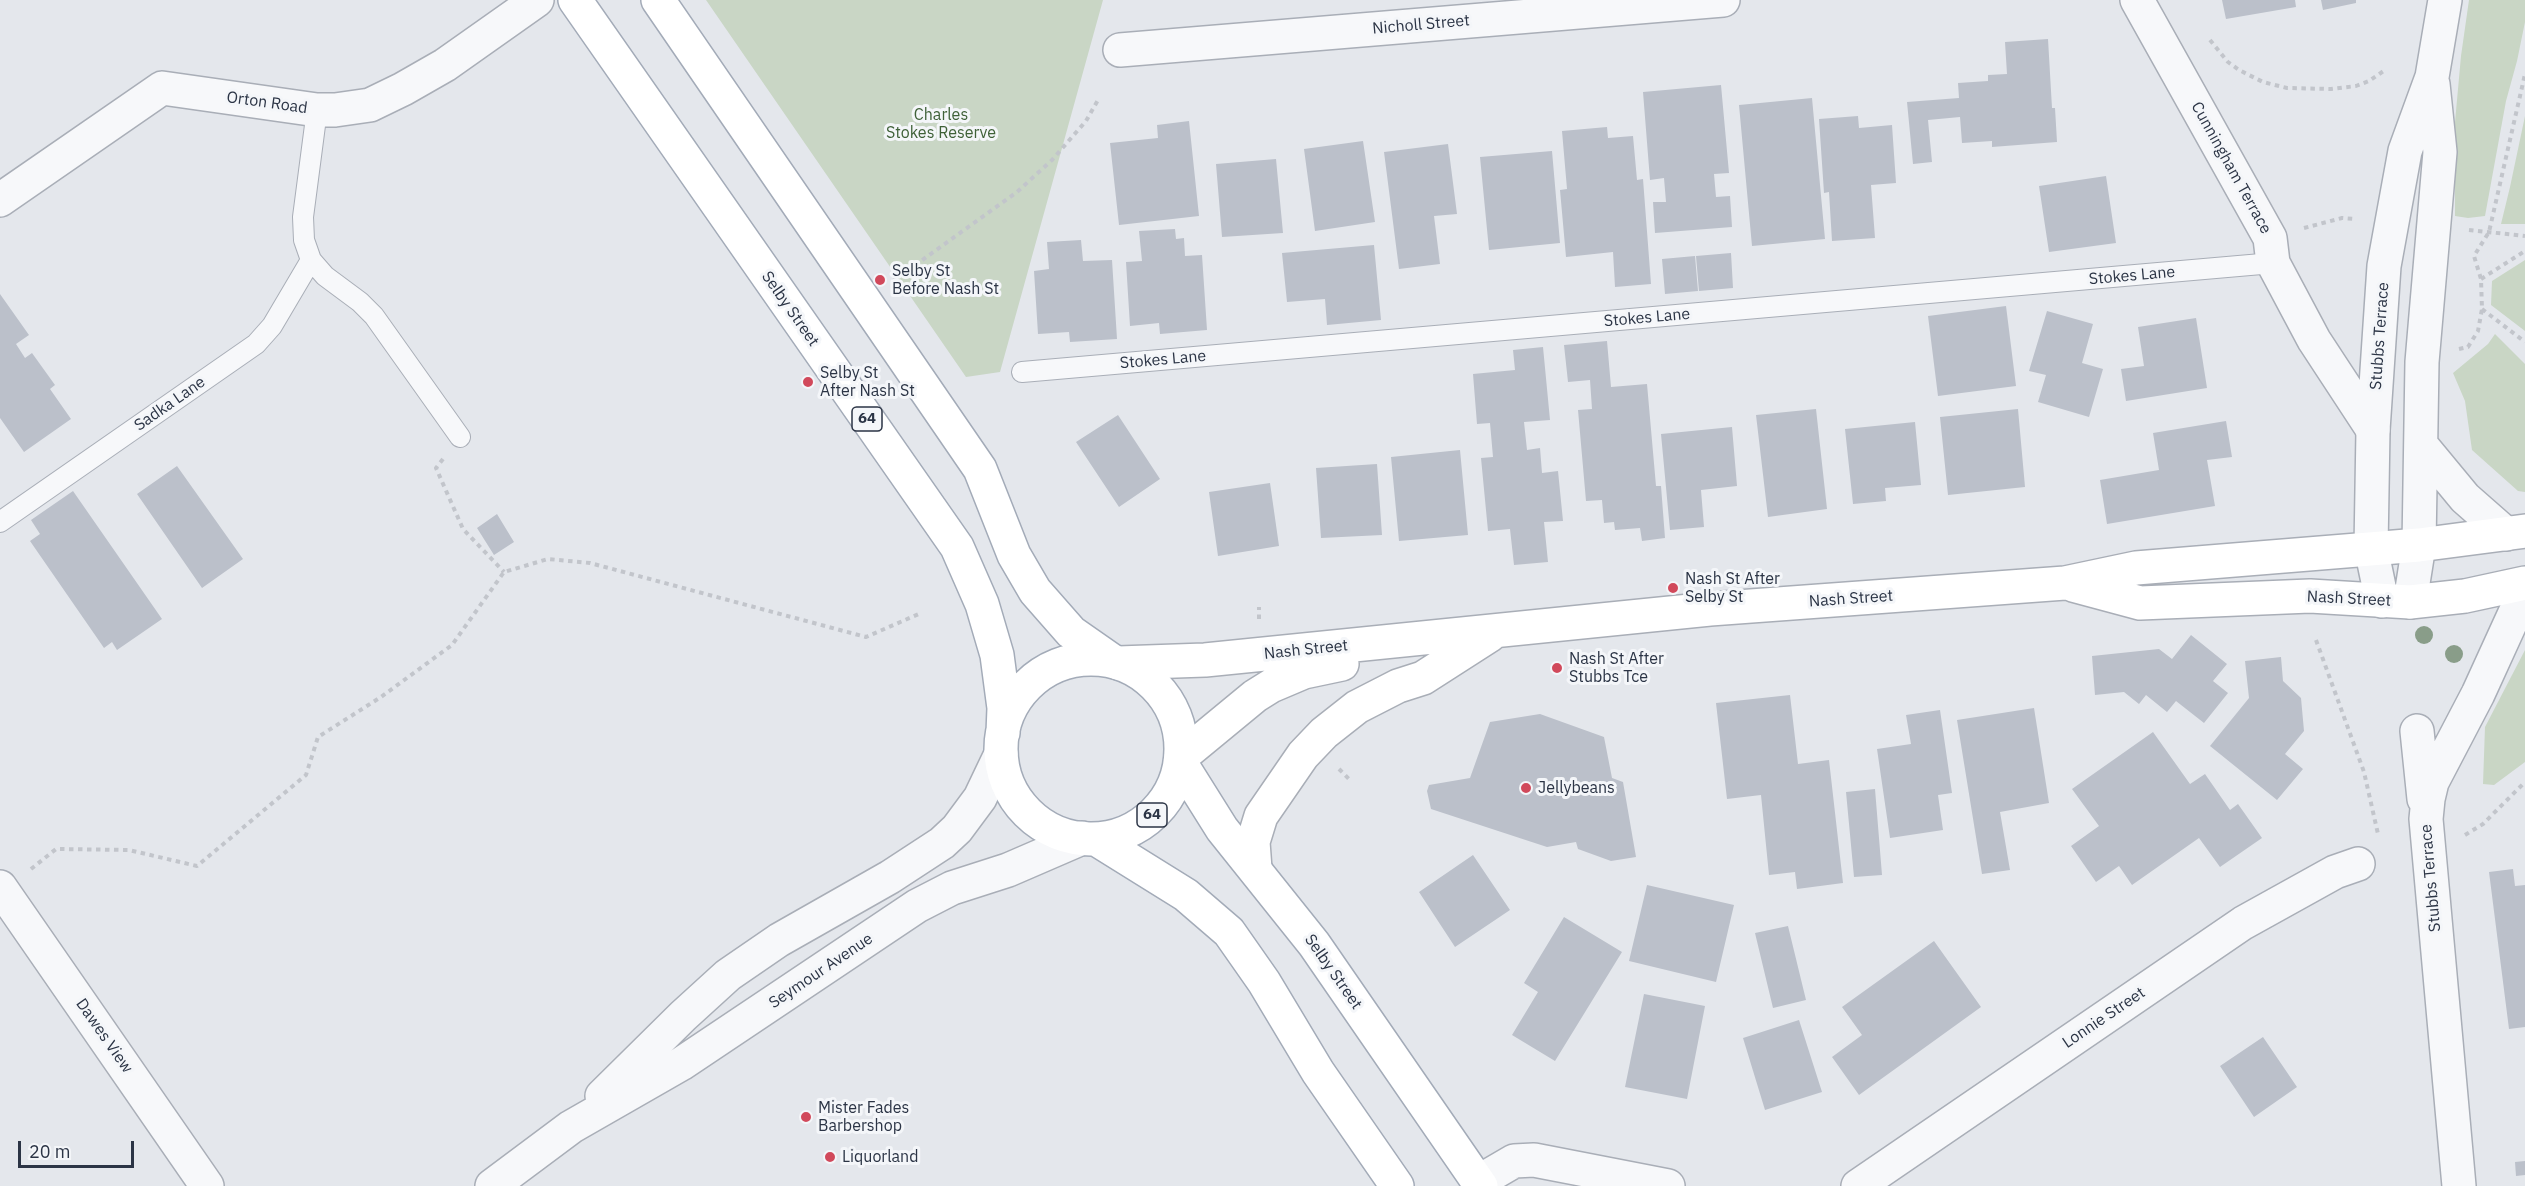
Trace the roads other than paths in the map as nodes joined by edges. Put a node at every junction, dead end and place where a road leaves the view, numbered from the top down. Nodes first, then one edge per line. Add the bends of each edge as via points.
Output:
1 (537, 0) edge
2 (575, 0) edge
3 (658, 0) edge
4 (1723, 0) edge
5 (2137, 0) edge
6 (2445, 0) edge
7 (1120, 50) dead end
8 (2432, 76) junction
9 (317, 110) junction
10 (0, 200) edge
11 (311, 260) junction
12 (2273, 263) junction
13 (1022, 372) dead end
14 (2373, 430) junction
15 (460, 437) road end
16 (2422, 446) junction
17 (0, 522) edge
18 (2516, 533) edge
19 (2419, 545) junction
20 (2371, 548) junction
21 (2065, 583) junction
22 (2525, 583) edge
23 (2525, 591) edge
24 (2396, 601) junction
25 (1494, 632) junction
26 (1116, 662) junction
27 (2417, 731) dead end
28 (1002, 744) junction
29 (1181, 760) junction
30 (2426, 819) junction
31 (1089, 839) junction
32 (2358, 864) dead end
33 (1256, 869) junction
34 (2, 889) edge
35 (571, 1127) junction
36 (1480, 1184) edge
37 (207, 1186) edge
38 (492, 1186) edge
39 (1397, 1186) edge
40 (1668, 1186) edge
41 (1858, 1186) edge
42 (2458, 1186) edge

1 - 9 street, Orton Road via 403,89 370,105
2 - 28 main road, Selby Street / 64 via 957,547 982,604 997,655 1004,708
3 - 26 main road, 64 via 980,469 1014,555 1035,591 1071,632
4 - 7 street, Nicholl Street
5 - 12 street, Cunningham Terrace via 2270,238
6 - 8 street, Stubbs Terrace
8 - 14 street, Stubbs Terrace via 2405,151 2384,266
8 - 16 street, Stubbs Terrace via 2440,152 2422,362
9 - 10 street, Orton Road via 162,88
9 - 11 lane via 303,217 304,240
11 - 15 lane via 374,316
11 - 17 lane, Sadka Lane via 272,326 256,344
12 - 13 lane, Stokes Lane
12 - 14 street, Cunningham Terrace via 2330,367
14 - 20 street, Stubbs Terrace
16 - 18 street via 2465,498
16 - 19 street, Stubbs Terrace
18 - 19 main road, Nash Street / 64
19 - 20 main road, Nash Street / 64
19 - 24 street, Stubbs Terrace
20 - 21 main road, Nash Street / 64 via 2136,568
20 - 24 street, Stubbs Terrace
21 - 24 main road, Nash Street / 64 via 2140,603 2310,596
21 - 25 main road, Nash Street / 64 via 1710,609
22 - 24 main road, Nash Street / 64 via 2465,596
23 - 30 street, Stubbs Terrace via 2432,782
25 - 26 main road, Nash Street / 64 via 1205,660
25 - 29 main road, Nash Street / 64 via 1287,678 1255,696
25 - 33 main road via 1423,678 1357,707 1324,733 1303,755 1261,816 1253,842
26 - 28 main road, 64 via 1082,659 1046,671 1015,702
26 - 29 main road, 64 via 1147,677 1168,701 1181,735
27 - 30 street
28 - 31 main road, 64 via 1007,781 1026,811 1048,828
28 - 35 street, Seymour Avenue via 980,798 942,843 779,940 728,975
29 - 31 main road, 64 via 1168,796 1147,820 1123,833
29 - 33 main road, Selby Street via 1218,824
30 - 42 street, Stubbs Terrace
31 - 35 street, Seymour Avenue via 926,901 681,1064
31 - 39 main road via 1186,895 1229,932 1260,975 1318,1072
32 - 41 street, Lonnie Street via 2334,872 2243,923
33 - 36 main road, Selby Street via 1314,944
34 - 37 street, Dawes View
35 - 38 street, Seymour Avenue
36 - 40 street via 1514,1161 1533,1160

